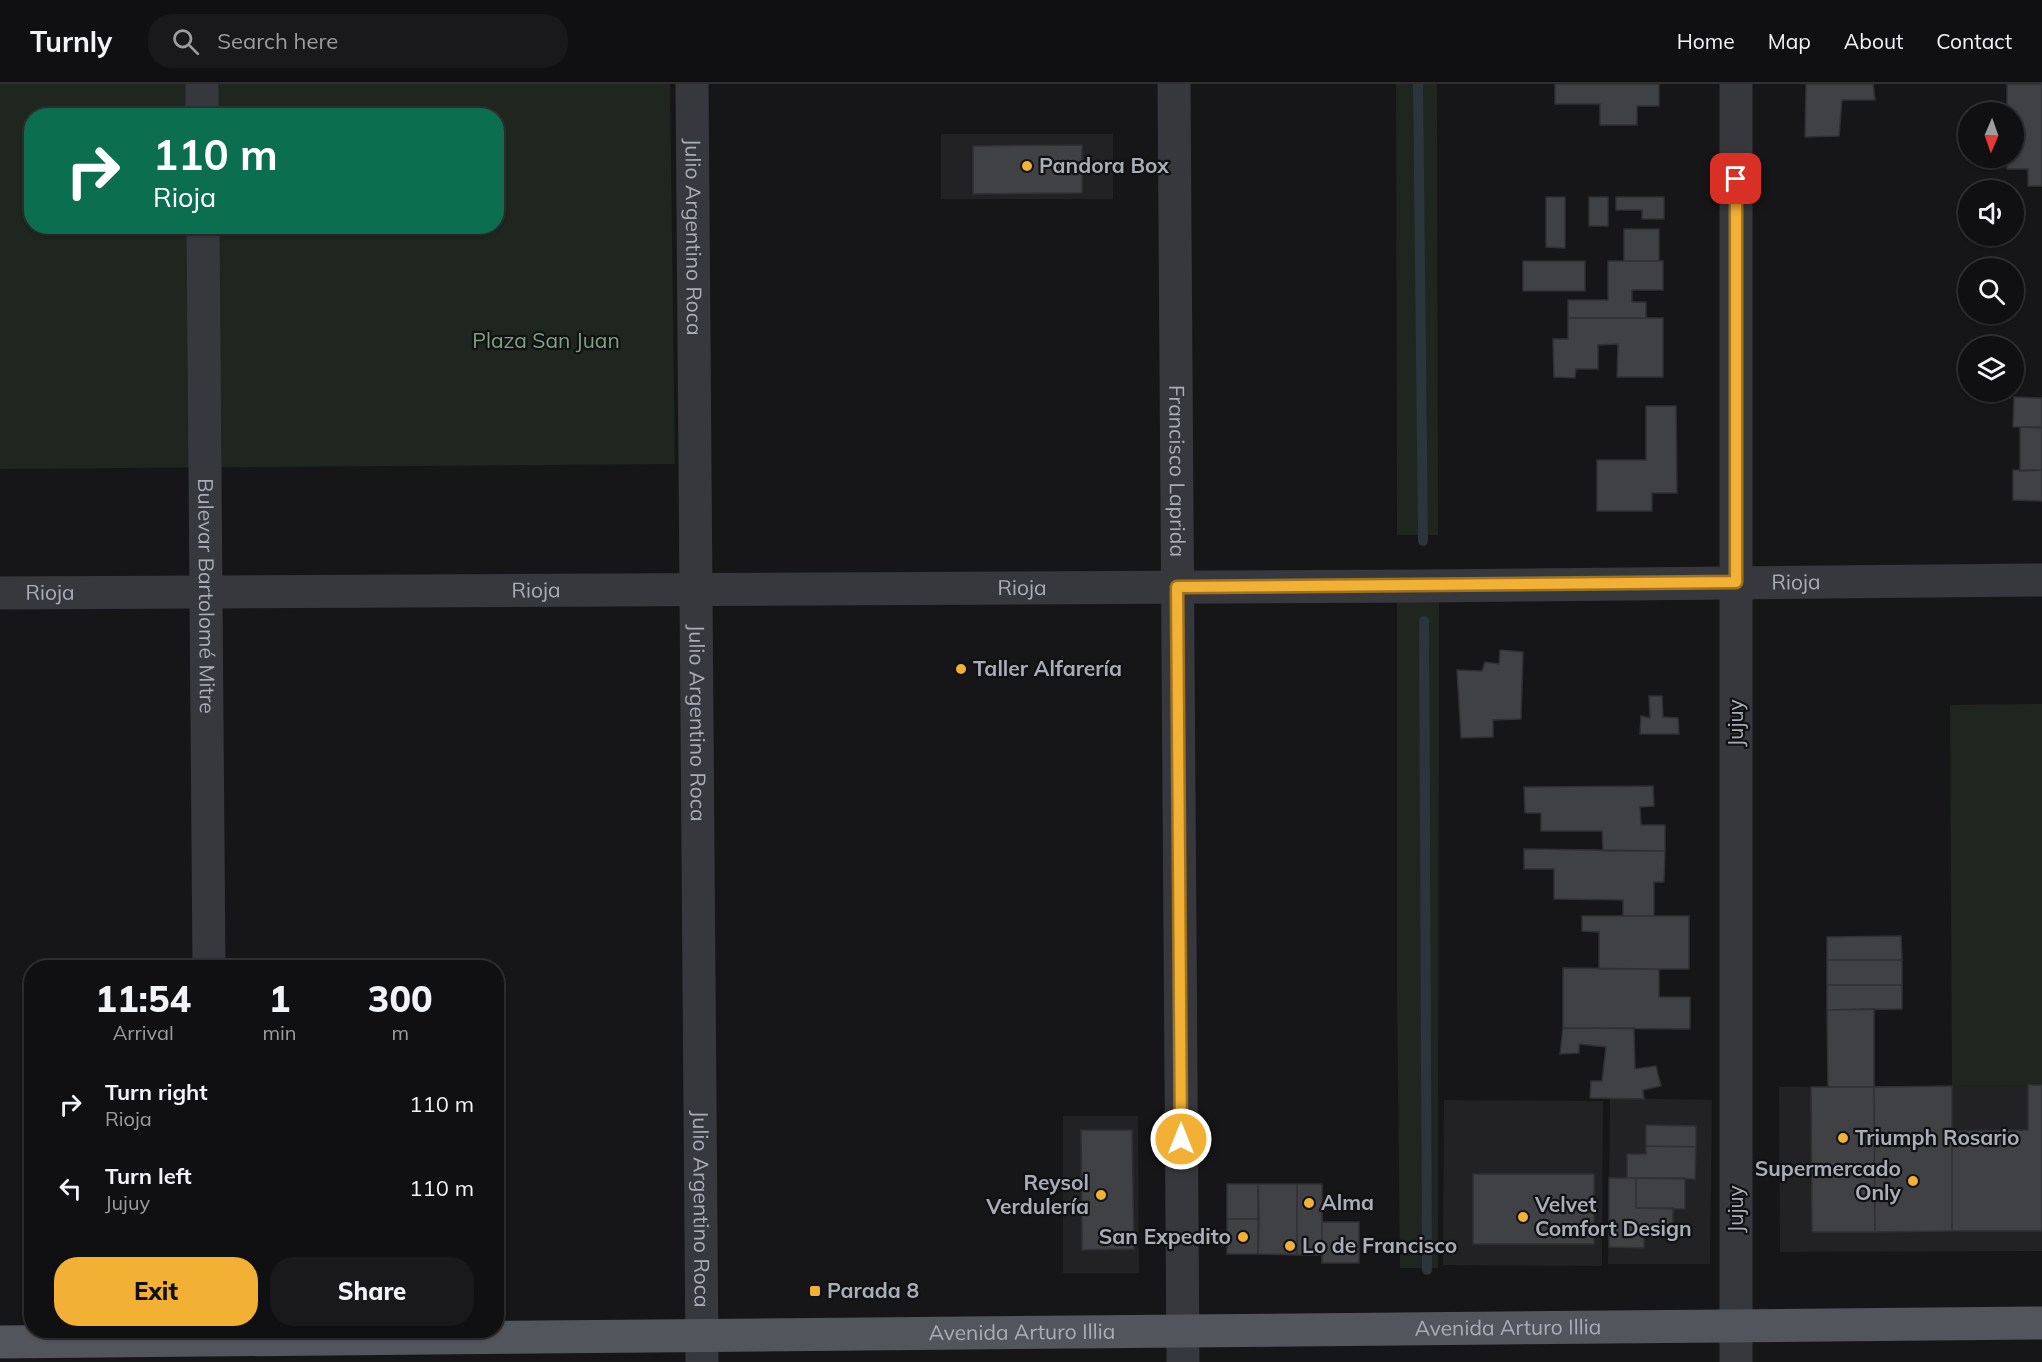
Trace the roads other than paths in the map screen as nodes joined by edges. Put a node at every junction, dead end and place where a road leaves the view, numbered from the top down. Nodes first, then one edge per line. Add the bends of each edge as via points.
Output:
1 (202, 84) edge
2 (692, 84) edge
3 (1174, 84) edge
4 (1736, 84) edge
5 (202, 108) edge
6 (203, 234) edge
7 (2042, 580) edge
8 (1736, 582) junction
9 (1177, 587) junction
10 (696, 590) junction
11 (206, 592) junction
12 (0, 593) edge
13 (209, 960) edge
14 (2042, 1323) edge
15 (1736, 1327) junction
16 (191, 1338) edge
17 (325, 1338) edge
18 (0, 1342) edge
19 (1183, 1347) edge
20 (702, 1348) edge
21 (101, 1351) edge
22 (1736, 1362) edge

1 - 5 street
2 - 10 street, Julio Argentino Roca
3 - 9 street, Francisco Laprida
4 - 8 street, Jujuy
6 - 11 street, Bulevar Bartolomé Mitre
7 - 8 street, Rioja
8 - 9 street, Rioja
8 - 15 street, Jujuy
9 - 10 street, Rioja
9 - 19 street, Francisco Laprida
10 - 11 street, Rioja
10 - 20 street, Julio Argentino Roca
11 - 12 street, Rioja
11 - 13 street, Bulevar Bartolomé Mitre
14 - 15 main road, Avenida Arturo Illia
15 - 19 main road, Avenida Arturo Illia
15 - 22 street, Jujuy
16 - 21 main road, Avenida Arturo Illia
17 - 20 main road, Avenida Arturo Illia
18 - 21 main road, Avenida Arturo Illia
19 - 20 main road, Avenida Arturo Illia

